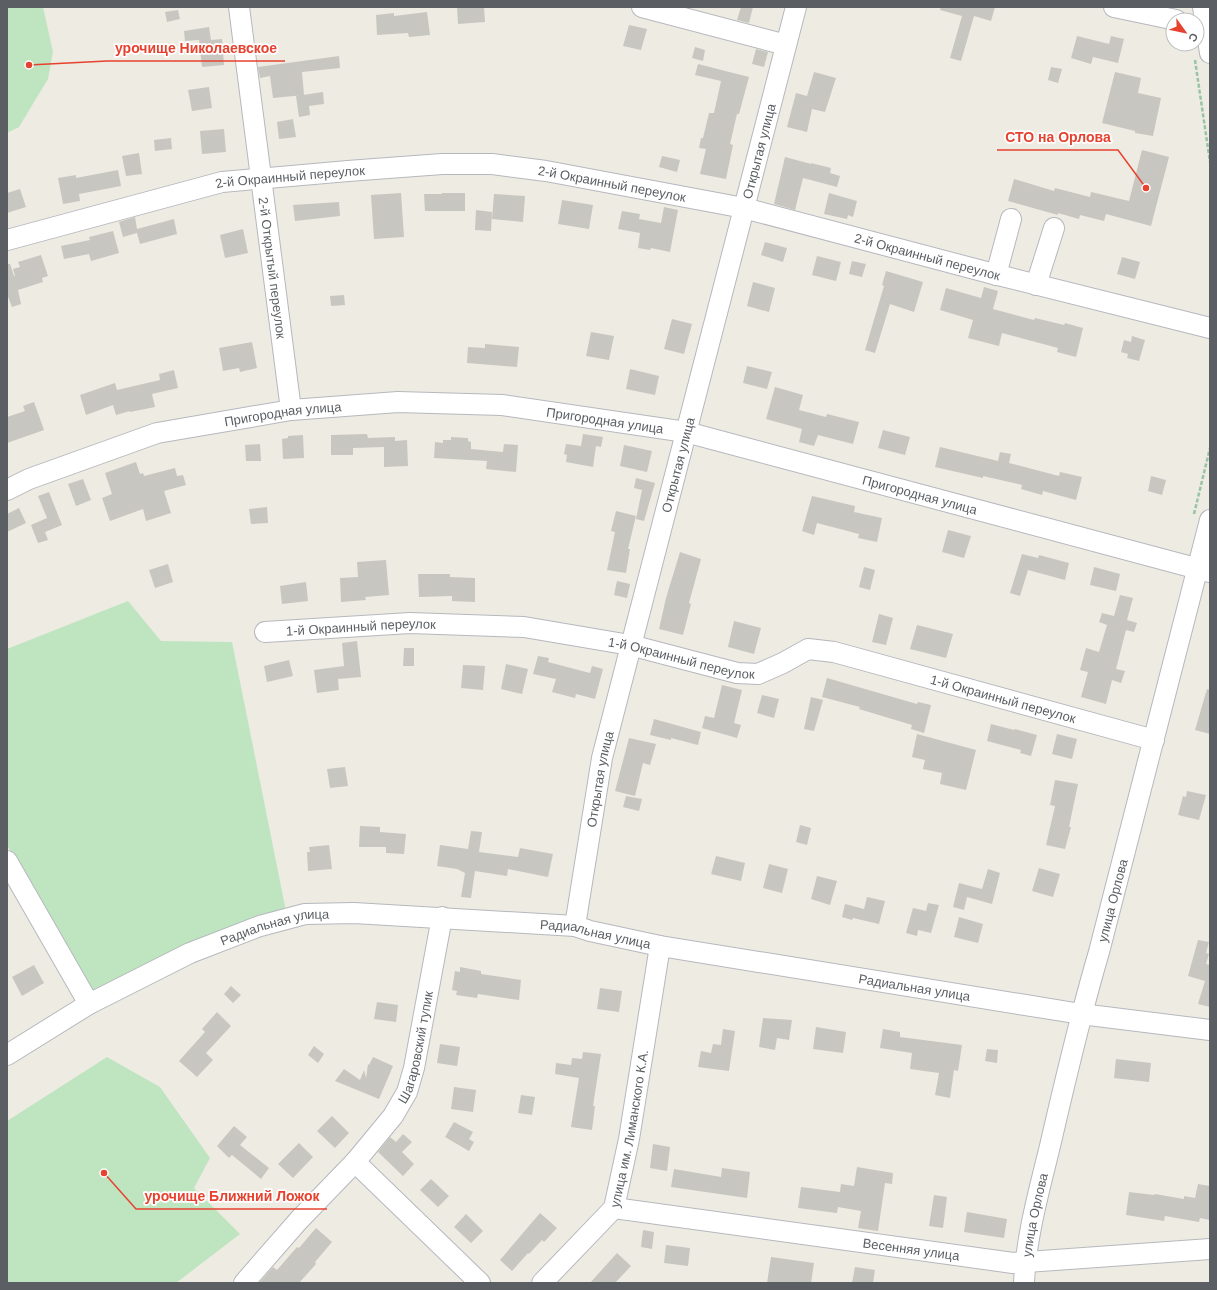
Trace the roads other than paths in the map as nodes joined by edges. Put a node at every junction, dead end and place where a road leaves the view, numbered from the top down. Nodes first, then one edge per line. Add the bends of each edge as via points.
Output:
1 (242, 7) edge
2 (642, 7) edge
3 (796, 7) edge
4 (1114, 7) edge
5 (1165, 18) edge
6 (786, 46) junction
7 (262, 179) junction
8 (744, 208) junction
9 (1011, 219) dead end
10 (1054, 228) dead end
11 (7, 240) edge
12 (996, 275) junction
13 (1036, 285) junction
14 (1210, 328) edge
15 (291, 410) junction
16 (686, 432) junction
17 (7, 490) edge
18 (1210, 520) edge
19 (1204, 570) edge
20 (265, 632) dead end
21 (630, 645) junction
22 (1154, 740) junction
23 (7, 861) edge
24 (442, 917) junction
25 (575, 926) junction
26 (660, 946) junction
27 (90, 1004) junction
28 (1081, 1014) junction
29 (1210, 1030) edge
30 (7, 1055) edge
31 (355, 1162) junction
32 (614, 1208) junction
33 (1210, 1248) edge
34 (1025, 1263) junction
35 (244, 1283) edge
36 (480, 1283) edge
37 (542, 1283) edge
38 (1024, 1283) edge

1 - 7 street, 2-й Открытый переулок
2 - 6 street
3 - 6 street, Открытая улица
4 - 5 street
6 - 8 street, Открытая улица
7 - 8 street, 2-й Окраинный переулок via 442,164 492,164 546,171
7 - 11 street, 2-й Окраинный переулок via 222,182
7 - 15 street, 2-й Открытый переулок
8 - 12 street, 2-й Окраинный переулок
8 - 16 street, Открытая улица
9 - 12 street
10 - 13 street
12 - 13 street, 2-й Окраинный переулок
13 - 14 street, 2-й Окраинный переулок
15 - 16 street, Пригородная улица via 398,402 502,405
15 - 17 street, Пригородная улица via 157,433 29,479
16 - 19 street, Пригородная улица
16 - 21 street, Открытая улица
18 - 19 street, улица Орлова
19 - 22 street, улица Орлова
20 - 21 street, 1-й Окраинный переулок via 410,623 524,627
21 - 22 street, 1-й Окраинный переулок via 737,673 758,674 808,649 834,652
21 - 25 street, Открытая улица via 602,758
22 - 28 street, улица Орлова
23 - 27 street
24 - 25 street, Радиальная улица
24 - 27 street, Радиальная улица via 354,913 305,914 260,926 190,953
24 - 31 street, Шагаровский тупик via 414,1068 407,1092 393,1116
25 - 26 street, Радиальная улица
26 - 28 street, Радиальная улица
26 - 32 street, улица им. Лиманского К.А. via 629,1139
27 - 30 street, Радиальная улица
28 - 29 street, Радиальная улица
28 - 34 street, улица Орлова
31 - 35 street, Шагаровский тупик via 299,1220
31 - 36 street
32 - 34 street, Весенняя улица
32 - 37 street, улица им. Лиманского К.А.
33 - 34 street, Весенняя улица
34 - 38 street, улица Орлова

